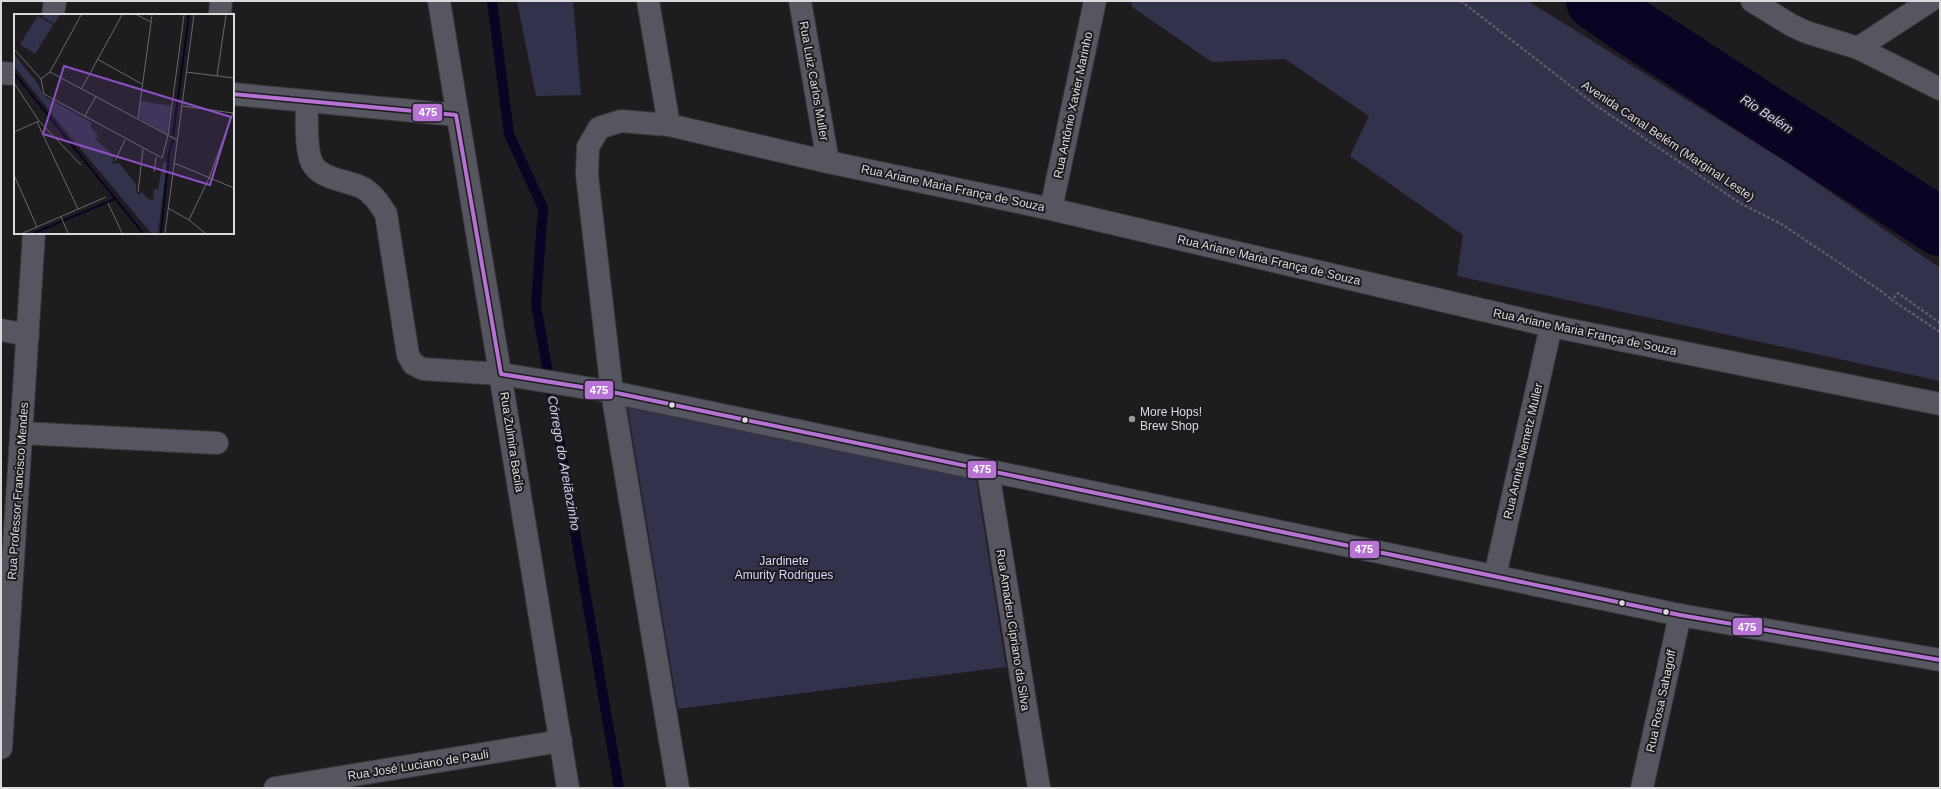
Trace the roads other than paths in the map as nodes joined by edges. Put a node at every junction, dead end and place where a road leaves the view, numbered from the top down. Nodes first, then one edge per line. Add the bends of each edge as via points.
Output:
1 (55, 1) edge
2 (221, 1) edge
3 (439, 1) edge
4 (648, 1) edge
5 (800, 1) edge
6 (1095, 1) edge
7 (1752, 1) edge
8 (1930, 1) edge
9 (53, 14) edge
10 (220, 14) edge
11 (1858, 48) junction
12 (1, 73) edge
13 (14, 74) edge
14 (1940, 89) edge
15 (234, 94) edge
16 (307, 101) junction
17 (456, 115) junction
18 (669, 125) junction
19 (828, 162) junction
20 (1052, 209) junction
21 (34, 234) edge
22 (1551, 326) junction
23 (1, 330) edge
24 (28, 335) junction
25 (501, 374) junction
26 (612, 392) junction
27 (1940, 404) edge
28 (21, 433) junction
29 (217, 442) dead end
30 (988, 471) junction
31 (1495, 576) junction
32 (1680, 615) junction
33 (1940, 660) edge
34 (2, 702) edge
35 (561, 741) junction
36 (1, 748) edge
37 (275, 788) edge
38 (568, 788) edge
39 (678, 788) edge
40 (1039, 788) edge
41 (1642, 788) edge

1 - 9 street
2 - 10 street
3 - 17 street, Rua Zulmira Bacila
4 - 18 street
5 - 19 street, Rua Luiz Carlos Muller
6 - 20 street, Rua Antônio Xavier Marinho
7 - 11 street via 1806,32
8 - 11 street
11 - 14 street
12 - 13 street
15 - 16 street
16 - 17 street
16 - 25 street via 308,139 312,163 319,172 361,187 375,197 386,214 408,355 413,364 424,369
17 - 25 street, Rua Zulmira Bacila
18 - 19 street, Rua Ariane Maria França de Souza
18 - 26 street, Rua Ariane Maria França de Souza via 621,121 599,128 588,147 587,175
19 - 20 street, Rua Ariane Maria França de Souza
20 - 22 street, Rua Ariane Maria França de Souza
21 - 24 street, Rua Professor Francisco Mendes
22 - 27 street, Rua Ariane Maria França de Souza
22 - 31 street, Rua Annita Nemetz Muller
23 - 24 street
24 - 28 street, Rua Professor Francisco Mendes
25 - 26 street
25 - 35 street, Rua Zulmira Bacila
26 - 30 street
26 - 39 street
28 - 29 street
28 - 34 street, Rua Professor Francisco Mendes
30 - 31 street
30 - 40 street, Rua Amadeu Cipriano da Silva
31 - 32 street
32 - 33 street
32 - 41 street, Rua Rosa Sahagoff
34 - 36 street, Rua Professor Francisco Mendes
35 - 37 street, Rua José Luciano de Pauli
35 - 38 street, Rua Zulmira Bacila

